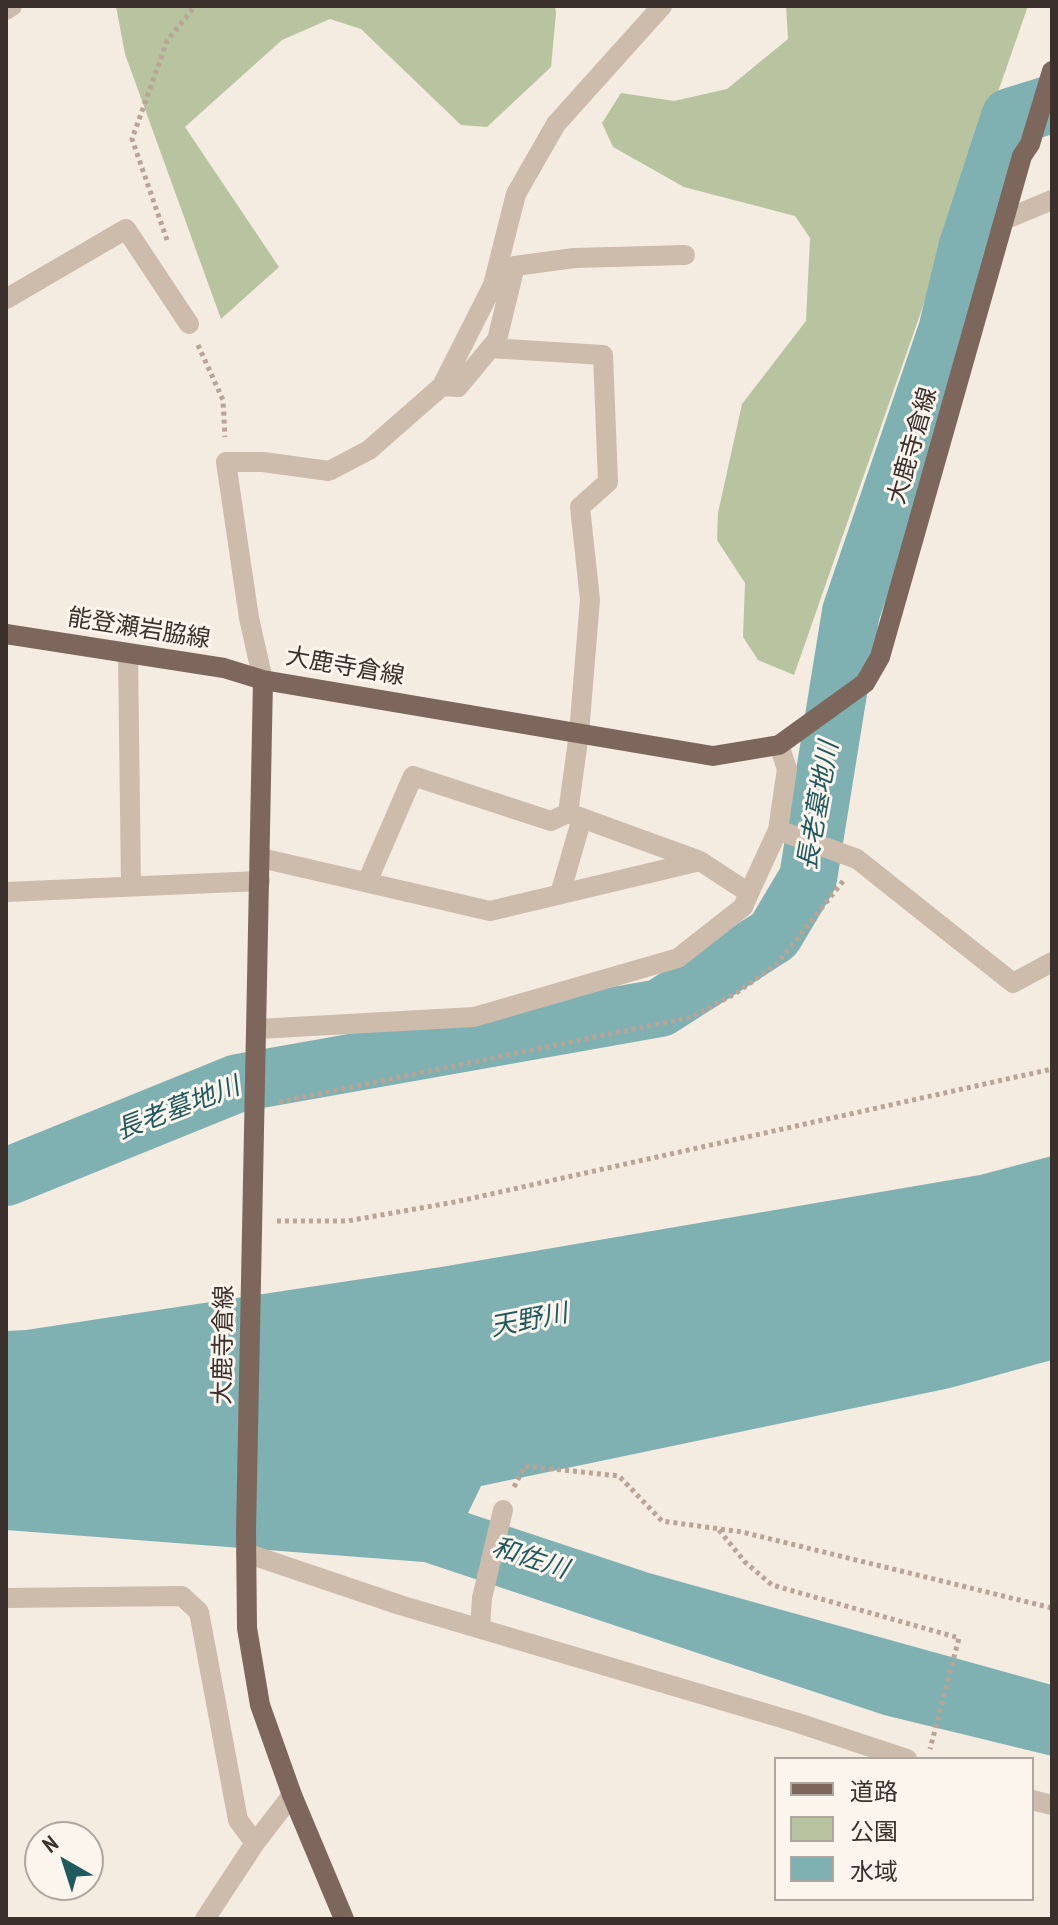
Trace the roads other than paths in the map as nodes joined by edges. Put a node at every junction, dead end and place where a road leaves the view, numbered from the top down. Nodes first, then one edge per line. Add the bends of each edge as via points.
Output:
1 (12, 6) edge
2 (662, 6) edge
3 (6, 10) edge
4 (1051, 74) edge
5 (1052, 200) edge
6 (1004, 220) junction
7 (685, 255) dead end
8 (6, 299) edge
9 (189, 324) road end
10 (490, 348) junction
11 (442, 386) junction
12 (6, 634) edge
13 (128, 653) junction
14 (263, 680) junction
15 (579, 733) junction
16 (786, 740) junction
17 (575, 816) junction
18 (782, 832) junction
19 (261, 858) junction
20 (700, 861) junction
21 (260, 881) junction
22 (367, 882) junction
23 (131, 886) junction
24 (6, 892) edge
25 (749, 893) junction
26 (560, 894) junction
27 (1052, 962) edge
28 (258, 1029) junction
29 (503, 1510) road end
30 (246, 1553) junction
31 (6, 1598) edge
32 (480, 1628) junction
33 (901, 1757) edge
34 (292, 1795) junction
35 (255, 1843) junction
36 (205, 1919) edge
37 (344, 1919) edge

1 - 3 street
2 - 11 street via 556,124 516,194 493,285
4 - 6 main road, 大鹿寺倉線
5 - 6 street
6 - 16 main road, 大鹿寺倉線 via 880,657 865,683
7 - 10 street via 574,258 515,266 497,340
8 - 9 street via 126,229
10 - 11 street via 458,387
10 - 15 street via 603,355 608,482 580,507 590,600
11 - 14 street via 369,450 329,471 226,462
12 - 13 main road, 能登瀬岩脇線
13 - 14 main road, 能登瀬岩脇線 via 224,668
13 - 23 street
14 - 15 main road, 大鹿寺倉線
14 - 19 main road, 大鹿寺倉線
15 - 16 main road, 大鹿寺倉線 via 713,756
15 - 17 street
16 - 18 street
17 - 20 street
17 - 22 street via 551,821 413,776
17 - 26 street
18 - 25 street
18 - 27 street via 851,857 1013,983
19 - 21 main road, 大鹿寺倉線
19 - 22 street
20 - 25 street
20 - 26 street
21 - 23 street
21 - 28 main road, 大鹿寺倉線
22 - 26 street via 490,911
23 - 24 street
25 - 28 street via 743,907 678,958 474,1017
28 - 30 main road, 大鹿寺倉線
29 - 32 street
30 - 32 street
30 - 34 main road, 大鹿寺倉線 via 247,1628 260,1705
31 - 35 street via 182,1596 199,1612 238,1820
32 - 33 street
34 - 35 street
34 - 37 main road, 大鹿寺倉線
35 - 36 street

